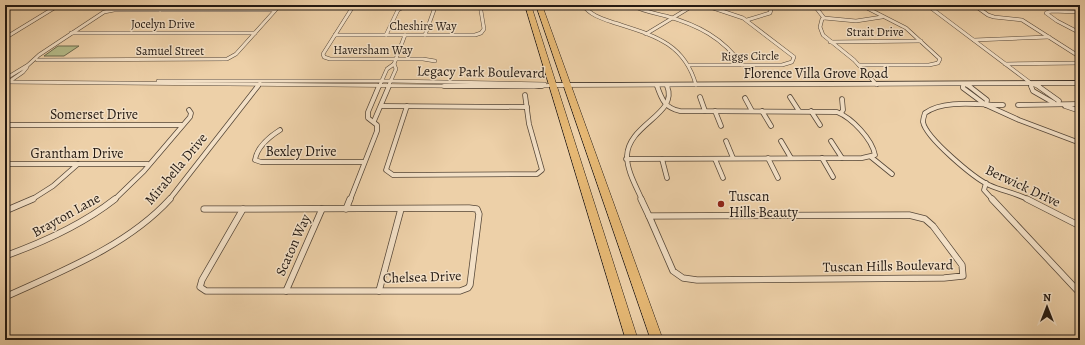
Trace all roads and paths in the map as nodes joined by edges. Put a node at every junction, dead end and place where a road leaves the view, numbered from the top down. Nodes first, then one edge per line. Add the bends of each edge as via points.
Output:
1 (59, 5) edge
2 (167, 5) edge
3 (280, 5) edge
4 (354, 5) edge
5 (407, 5) edge
6 (430, 5) edge
7 (480, 5) edge
8 (528, 5) edge
9 (539, 5) edge
10 (583, 5) edge
11 (631, 5) edge
12 (694, 5) edge
13 (704, 5) edge
14 (767, 5) edge
15 (814, 5) edge
16 (861, 5) edge
17 (927, 5) edge
18 (974, 5) edge
19 (1060, 5) edge
20 (1080, 6) edge
21 (160, 10) junction
22 (275, 10) junction
23 (1070, 11) junction
24 (1080, 12) edge
25 (882, 16) junction
26 (673, 18) junction
27 (824, 18) junction
28 (747, 20) junction
29 (71, 33) junction
30 (255, 33) junction
31 (1080, 33) edge
32 (646, 34) junction
33 (336, 35) junction
34 (386, 35) junction
35 (405, 35) junction
36 (425, 35) junction
37 (1049, 37) junction
38 (5, 38) edge
39 (974, 40) junction
40 (921, 41) junction
41 (830, 42) junction
42 (1080, 57) edge
43 (396, 59) junction
44 (37, 60) junction
45 (435, 61) dead end
46 (1080, 63) edge
47 (394, 64) junction
48 (1005, 64) junction
49 (689, 65) junction
50 (742, 65) junction
51 (859, 65) junction
52 (6, 82) edge
53 (261, 82) junction
54 (380, 83) junction
55 (390, 83) junction
56 (1080, 83) edge
57 (877, 84) junction
58 (964, 84) junction
59 (1032, 84) junction
60 (553, 85) junction
61 (567, 85) junction
62 (656, 85) junction
63 (667, 85) junction
64 (696, 85) junction
65 (525, 96) dead end
66 (700, 97) dead end
67 (790, 97) dead end
68 (745, 98) dead end
69 (842, 99) dead end
70 (1058, 104) junction
71 (1080, 104) edge
72 (665, 105) junction
73 (986, 105) junction
74 (1003, 105) dead end
75 (1018, 105) dead end
76 (381, 106) junction
77 (407, 106) junction
78 (526, 107) junction
79 (189, 110) dead end
80 (705, 111) junction
81 (715, 111) junction
82 (752, 111) junction
83 (762, 111) junction
84 (799, 111) junction
85 (810, 111) junction
86 (1080, 111) edge
87 (841, 113) junction
88 (374, 121) junction
89 (5, 125) edge
90 (182, 125) junction
91 (820, 125) dead end
92 (721, 126) dead end
93 (771, 126) dead end
94 (280, 130) dead end
95 (781, 141) dead end
96 (831, 141) dead end
97 (726, 142) dead end
98 (1080, 144) edge
99 (871, 157) junction
100 (715, 158) junction
101 (733, 158) junction
102 (768, 158) junction
103 (791, 158) junction
104 (822, 158) junction
105 (842, 158) junction
106 (626, 159) junction
107 (662, 159) junction
108 (364, 162) junction
109 (5, 164) edge
110 (78, 164) junction
111 (148, 164) junction
112 (892, 174) dead end
113 (833, 177) dead end
114 (667, 178) dead end
115 (723, 178) dead end
116 (778, 178) dead end
117 (986, 183) junction
118 (204, 209) dead end
119 (243, 209) junction
120 (322, 209) junction
121 (346, 209) junction
122 (401, 209) junction
123 (5, 211) edge
124 (649, 216) junction
125 (1080, 226) edge
126 (5, 256) edge
127 (1080, 290) edge
128 (286, 291) junction
129 (379, 291) junction
130 (5, 297) edge
131 (632, 340) edge
132 (657, 340) edge

1 - 38 street
2 - 21 street
3 - 22 street, Samuel Street
4 - 33 street, Haversham Way
5 - 34 street via 398,10
6 - 36 street via 434,10
7 - 36 street, Cheshire Way via 484,29 481,33
8 - 60 highway
9 - 61 highway
10 - 32 street via 590,13 601,19
11 - 26 street
12 - 26 street
13 - 28 street, Riggs Circle
14 - 28 street via 772,10 770,13
15 - 27 street
16 - 25 street
17 - 39 street
18 - 37 street via 994,17 1022,20
19 - 20 street
19 - 23 street
21 - 22 street
21 - 29 street via 104,12
22 - 30 street, Samuel Street
23 - 24 street
23 - 31 street via 1046,13
25 - 27 street via 856,20
25 - 40 street via 906,28
26 - 32 street
26 - 50 street via 723,41
27 - 41 street via 820,29
28 - 50 street, Riggs Circle via 794,57 792,62 782,65
29 - 30 street, Jocelyn Drive
29 - 44 street via 39,55
30 - 44 street, Samuel Street via 235,56 224,59
32 - 49 street via 671,46
33 - 34 street, Cheshire Way
33 - 43 street, Haversham Way via 323,54 324,58
34 - 35 street, Cheshire Way
35 - 36 street, Cheshire Way
35 - 43 street
37 - 39 street
37 - 42 street
39 - 48 street
40 - 41 street, Strait Drive
40 - 51 street via 938,55 939,62 929,65
41 - 51 street
43 - 45 street, Haversham Way
43 - 47 street
44 - 52 street
46 - 48 street
47 - 54 street via 387,69
47 - 55 street via 396,69
48 - 59 street
49 - 50 street, Riggs Circle
49 - 64 street
51 - 57 street
52 - 53 street, Legacy Park Boulevard
53 - 54 street, Legacy Park Boulevard
53 - 130 street, Mirabella Drive via 190,176 146,221 114,243 65,270
54 - 55 street, Legacy Park Boulevard
54 - 88 street via 367,114 368,118
55 - 60 street, Legacy Park Boulevard via 534,87
55 - 76 street
56 - 59 street, Florence Villa Grove Road
57 - 58 street, Florence Villa Grove Road
57 - 64 street, Florence Villa Grove Road
58 - 59 street, Florence Villa Grove Road
58 - 73 street via 987,100
58 - 73 street via 962,88
59 - 70 street via 1059,101
59 - 70 street via 1031,88 1037,94
60 - 61 street, Florence Villa Grove Road
60 - 131 highway
61 - 62 street, Florence Villa Grove Road
61 - 132 highway
62 - 63 street, Florence Villa Grove Road
62 - 72 street
63 - 64 street, Florence Villa Grove Road
63 - 72 street via 670,97
65 - 78 street
66 - 80 street
67 - 84 street
68 - 82 street
69 - 87 street
70 - 71 street
70 - 75 street
70 - 86 street
72 - 80 street via 680,111
72 - 106 street via 661,112 632,137
73 - 74 street, Berwick Drive
73 - 98 street via 1000,114
73 - 117 street, Berwick Drive via 937,106 925,113 923,121 926,129 950,156
76 - 77 street
76 - 88 street
77 - 78 street
77 - 78 street via 386,170 393,175 538,174 542,170
79 - 90 street, Brayton Lane via 190,114
80 - 81 street
81 - 82 street
81 - 92 street
82 - 83 street
83 - 84 street
83 - 93 street
84 - 85 street
85 - 87 street
85 - 91 street
87 - 99 street via 851,119 874,150 875,155
88 - 108 street via 377,125 376,131
89 - 90 street, Somerset Drive
90 - 111 street, Brayton Lane
94 - 108 street, Bexley Drive via 265,142 255,160
95 - 103 street
96 - 105 street
97 - 101 street
99 - 105 street
99 - 112 street
100 - 101 street
100 - 107 street
100 - 115 street
101 - 102 street
102 - 103 street
102 - 116 street
103 - 104 street
104 - 105 street
104 - 113 street
106 - 107 street
106 - 124 street, Tuscan Hills Boulevard
107 - 114 street
108 - 121 street
109 - 110 street, Grantham Drive
110 - 111 street, Grantham Drive
110 - 123 street via 56,185
111 - 126 street, Brayton Lane via 123,192 89,217 56,235
117 - 125 street, Berwick Drive via 1024,197
117 - 127 street via 984,190 1077,290
118 - 119 street, Chelsea Drive
119 - 120 street, Chelsea Drive
119 - 128 street, Chelsea Drive via 200,287 211,291
120 - 121 street, Chelsea Drive
120 - 128 street, Scaton Way
121 - 122 street, Chelsea Drive
122 - 129 street
122 - 129 street, Chelsea Drive via 477,210 479,214 471,282 468,288 460,290
124 - 124 street, Tuscan Hills Boulevard via 672,271 684,278 697,280 963,276 962,265 933,226 918,216
128 - 129 street, Chelsea Drive

